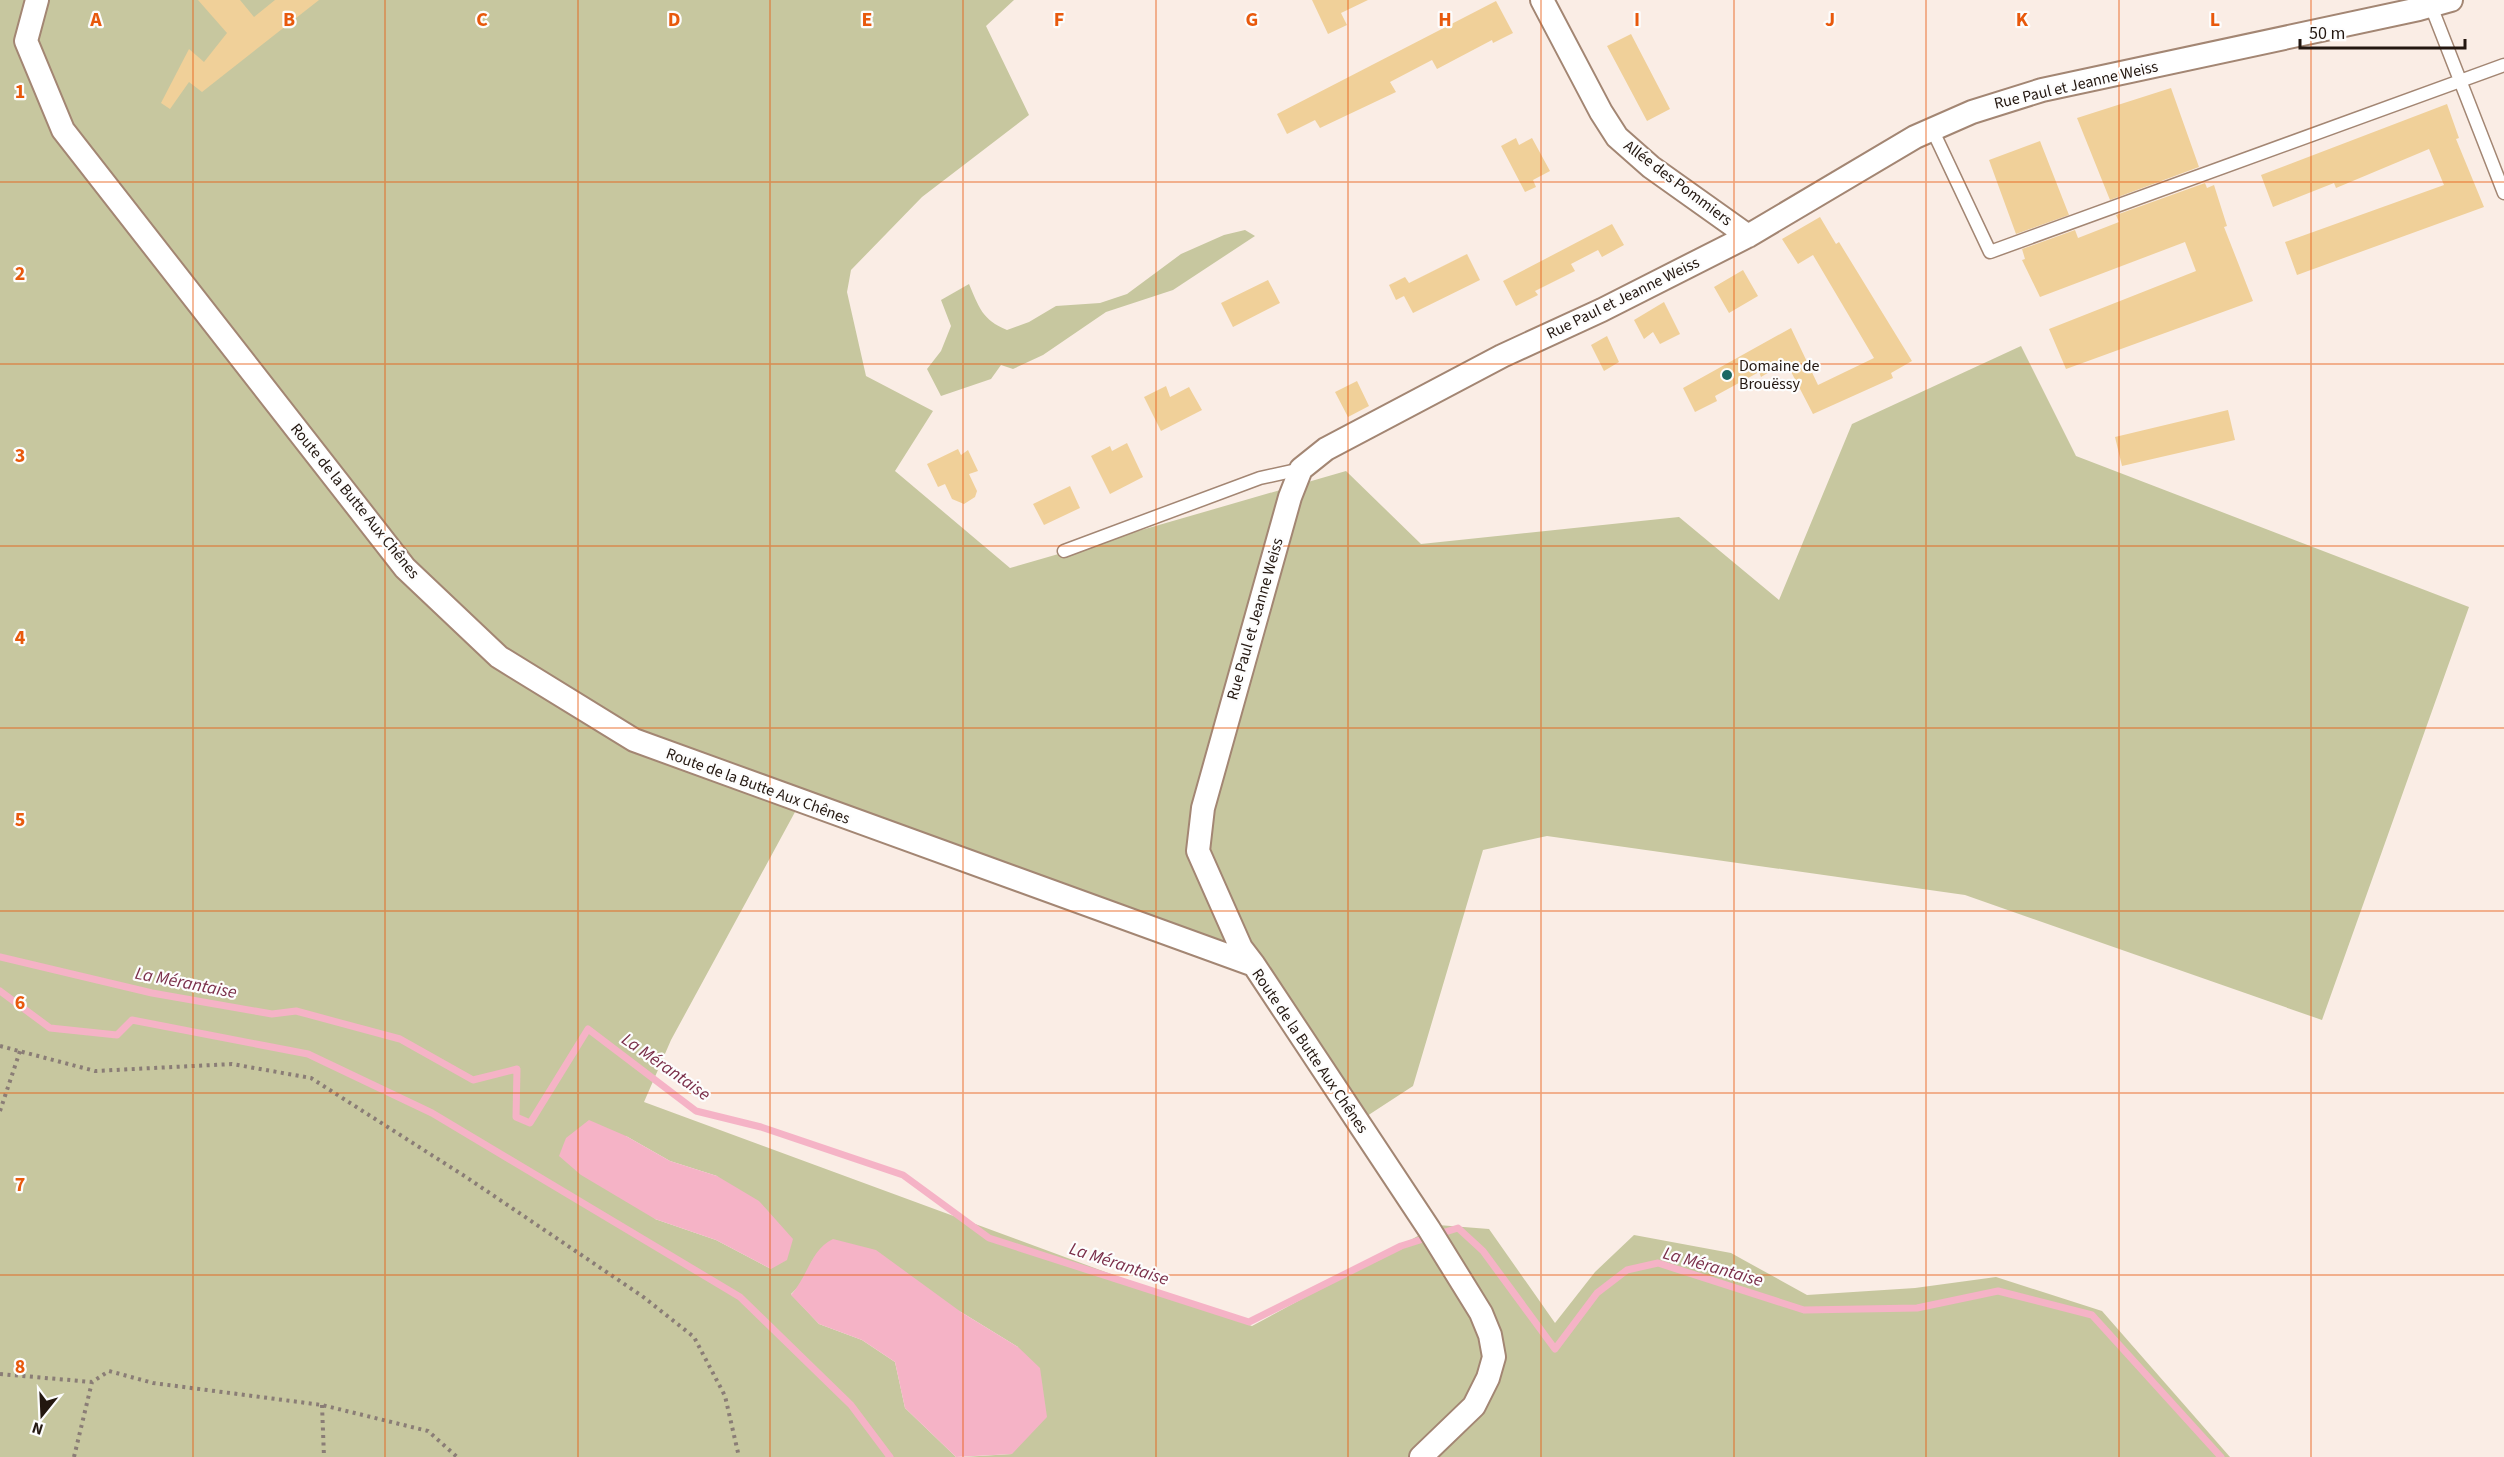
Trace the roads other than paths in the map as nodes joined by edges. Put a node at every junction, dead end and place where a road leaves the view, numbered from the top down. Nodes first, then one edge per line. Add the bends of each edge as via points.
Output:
1 (37, 0) edge
2 (1542, 0) edge
3 (2441, 3) edge
4 (2504, 65) edge
5 (2460, 81) junction
6 (1932, 129) junction
7 (2504, 192) edge
8 (1748, 236) junction
9 (1301, 469) junction
10 (1064, 550) dead end
11 (1254, 965) junction
12 (1421, 1457) edge

1 - 11 street, Route de la Butte Aux Chênes via 26,41 63,130 405,568 499,657 634,740
2 - 8 street, Allée des Pommiers via 1617,136 1651,167
3 - 5 lane
3 - 6 street, Rue Paul et Jeanne Weiss via 2042,90 2007,99
4 - 5 lane
5 - 6 lane via 1990,252
5 - 7 lane
6 - 8 street, Rue Paul et Jeanne Weiss
8 - 9 street, Rue Paul et Jeanne Weiss via 1382,417 1326,449
9 - 10 lane via 1260,478
9 - 11 street, Rue Paul et Jeanne Weiss via 1203,808 1198,851 1241,948
11 - 12 street, Route de la Butte Aux Chênes via 1433,1237 1481,1313 1490,1335 1494,1357 1474,1406

